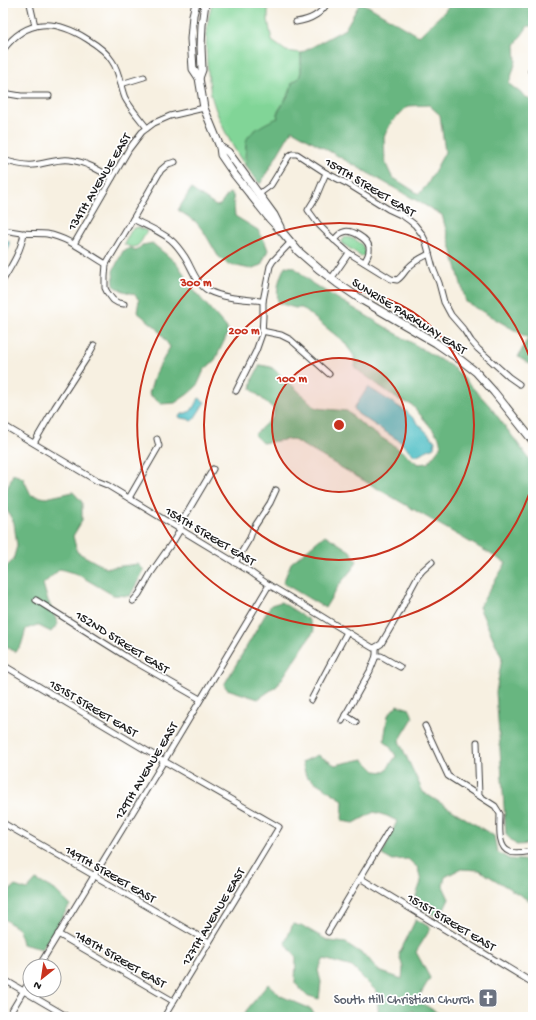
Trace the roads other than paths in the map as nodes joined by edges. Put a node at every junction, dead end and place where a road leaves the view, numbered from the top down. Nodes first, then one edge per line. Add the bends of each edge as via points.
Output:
1 (196, 3) edge
2 (205, 3) edge
3 (327, 3) edge
4 (30, 4) dead end
5 (296, 22) dead end
6 (35, 26) junction
7 (3, 50) edge
8 (533, 62) edge
9 (531, 70) dead end
10 (144, 77) dead end
11 (199, 78) junction
12 (121, 84) junction
13 (3, 93) edge
14 (49, 96) dead end
15 (204, 108) junction
16 (147, 128) junction
17 (220, 148) junction
18 (3, 160) edge
19 (175, 162) dead end
20 (326, 173) junction
21 (112, 178) junction
22 (259, 194) junction
23 (133, 219) junction
24 (3, 230) edge
25 (24, 233) junction
26 (283, 233) junction
27 (334, 240) junction
28 (291, 242) junction
29 (74, 244) junction
30 (349, 253) junction
31 (429, 254) junction
32 (364, 262) junction
33 (106, 264) junction
34 (331, 279) junction
35 (3, 280) edge
36 (263, 301) junction
37 (124, 304) dead end
38 (262, 331) junction
39 (94, 345) dead end
40 (329, 374) dead end
41 (519, 384) dead end
42 (236, 391) dead end
43 (3, 424) edge
44 (158, 439) dead end
45 (533, 441) edge
46 (34, 443) junction
47 (213, 469) dead end
48 (276, 490) dead end
49 (129, 498) junction
50 (180, 530) junction
51 (432, 562) dead end
52 (235, 563) junction
53 (269, 585) junction
54 (36, 600) dead end
55 (133, 601) dead end
56 (347, 632) junction
57 (376, 647) junction
58 (376, 656) junction
59 (3, 665) edge
60 (400, 667) dead end
61 (200, 699) junction
62 (311, 700) dead end
63 (346, 715) junction
64 (342, 721) dead end
65 (356, 722) dead end
66 (425, 726) dead end
67 (477, 742) dead end
68 (164, 761) junction
69 (479, 795) junction
70 (3, 823) edge
71 (278, 827) joint
72 (389, 830) dead end
73 (533, 851) edge
74 (94, 876) junction
75 (360, 878) junction
76 (328, 932) dead end
77 (58, 934) junction
78 (209, 942) junction
79 (43, 958) edge
80 (3, 979) edge
81 (533, 983) edge
82 (22, 990) edge
83 (22, 994) edge
84 (36, 998) edge
85 (173, 1002) junction
86 (8, 1017) edge
87 (68, 1017) edge
88 (164, 1017) edge

1 - 11 street via 191,39 193,69
2 - 11 street via 202,20 202,70
3 - 5 street via 315,16
4 - 6 street
6 - 7 street via 17,35
6 - 12 street via 64,27 102,48 116,67
8 - 9 street
10 - 12 street
11 - 15 street
12 - 16 street via 125,98
13 - 14 street
15 - 16 street, 134TH AVENUE EAST via 170,116
15 - 17 street, SUNRISE PARKWAY EAST
16 - 21 street, 134TH AVENUE EAST via 135,140
17 - 22 street, SUNRISE PARKWAY EAST via 228,152
17 - 26 street, SUNRISE PARKWAY EAST via 221,155 234,174
18 - 21 street via 19,165 34,165 69,160 86,163
19 - 23 street via 161,170
20 - 22 street, 159TH STREET EAST via 297,154 292,154 271,185
20 - 27 street via 308,210
20 - 31 street, 159TH STREET EAST via 410,220 422,234
21 - 29 street, 134TH AVENUE EAST
22 - 26 street, SUNRISE PARKWAY EAST
23 - 33 street
23 - 36 street via 171,240 200,283 208,290 227,297
24 - 25 street
25 - 29 street via 47,234
25 - 35 street via 19,252
26 - 28 street, SUNRISE PARKWAY EAST
27 - 30 street
27 - 32 street via 348,231 361,237 370,246
28 - 34 street, SUNRISE PARKWAY EAST
28 - 36 street via 270,266
29 - 33 street
30 - 32 street
30 - 34 street
31 - 32 street via 418,259 397,280
31 - 41 street, 159TH STREET EAST via 444,302 451,315 478,349
33 - 37 street via 107,292 113,300
34 - 45 street, SUNRISE PARKWAY EAST via 436,343 476,372
36 - 38 street
38 - 40 street via 291,340
38 - 42 street via 256,351
39 - 46 street
43 - 46 street, 154TH STREET EAST
44 - 49 street via 159,446
46 - 49 street, 154TH STREET EAST
47 - 50 street via 184,518
48 - 52 street
49 - 50 street, 154TH STREET EAST
50 - 52 street, 154TH STREET EAST
50 - 55 street
51 - 57 street via 418,576 381,644
52 - 53 street, 154TH STREET EAST
53 - 56 street, 154TH STREET EAST
53 - 61 street, 129TH AVENUE EAST
54 - 61 street, 152ND STREET EAST
56 - 57 street, 154TH STREET EAST via 373,648
56 - 62 street
57 - 58 street
58 - 60 street via 381,656
58 - 63 street
59 - 68 street, 151ST STREET EAST
61 - 68 street, 129TH AVENUE EAST
63 - 64 street
63 - 65 street
66 - 69 street via 448,776
67 - 69 street
68 - 71 street, 151ST STREET EAST
68 - 74 street, 129TH AVENUE EAST
69 - 73 street via 495,806 500,814 501,840 504,848 518,853
70 - 74 street, 149TH STREET EAST
71 - 78 street, 127TH AVENUE EAST
72 - 75 street
74 - 77 street, 129TH AVENUE EAST
74 - 78 street, 149TH STREET EAST
75 - 76 street
75 - 81 street, 151ST STREET EAST
77 - 79 street, 129TH AVENUE EAST
77 - 85 street, 148TH STREET EAST
78 - 85 street, 127TH AVENUE EAST
80 - 82 street
83 - 86 street
84 - 87 street
85 - 88 street, 127TH AVENUE EAST

